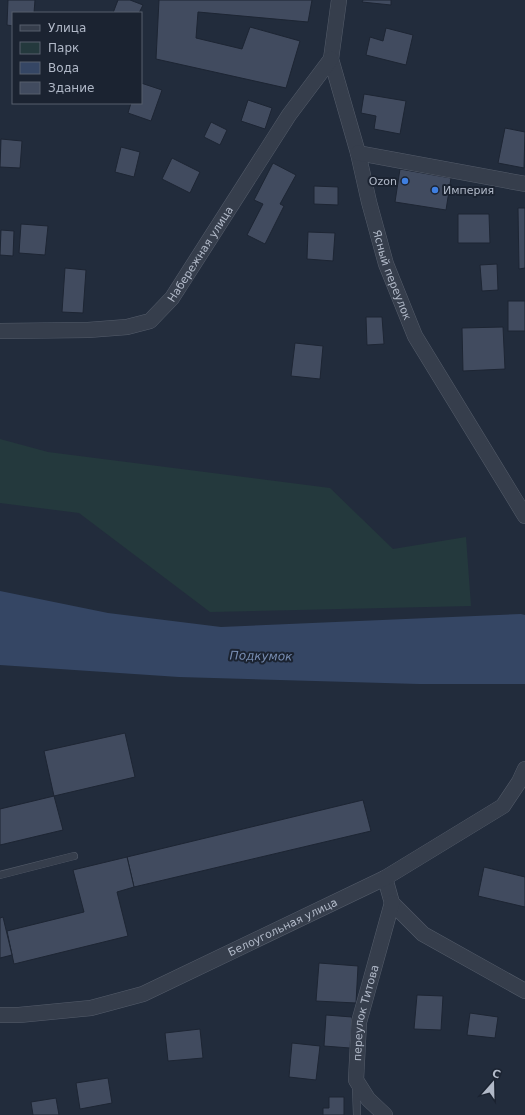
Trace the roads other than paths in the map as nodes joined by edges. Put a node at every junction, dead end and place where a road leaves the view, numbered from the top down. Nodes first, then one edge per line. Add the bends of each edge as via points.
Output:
1 (339, 0) edge
2 (331, 59) junction
3 (358, 153) junction
4 (525, 184) edge
5 (0, 331) edge
6 (523, 511) edge
7 (525, 769) edge
8 (74, 856) dead end
9 (0, 875) edge
10 (386, 878) junction
11 (392, 903) junction
12 (525, 991) edge
13 (0, 1015) edge
14 (356, 1080) junction
15 (357, 1115) edge
16 (385, 1115) edge

1 - 2 street, Ясный переулок
2 - 3 street, Ясный переулок
2 - 5 street, Набережная улица via 289,115 172,298 150,321 127,327 88,330
3 - 4 street
3 - 6 street, Ясный переулок via 386,264 415,336
7 - 10 street, Белоугольная улица via 503,806
8 - 9 lane
10 - 11 street
10 - 13 street, Белоугольная улица via 143,994 91,1008
11 - 12 street via 422,934
11 - 14 street, переулок Титова via 359,1022
14 - 15 lane
14 - 16 street via 368,1099

